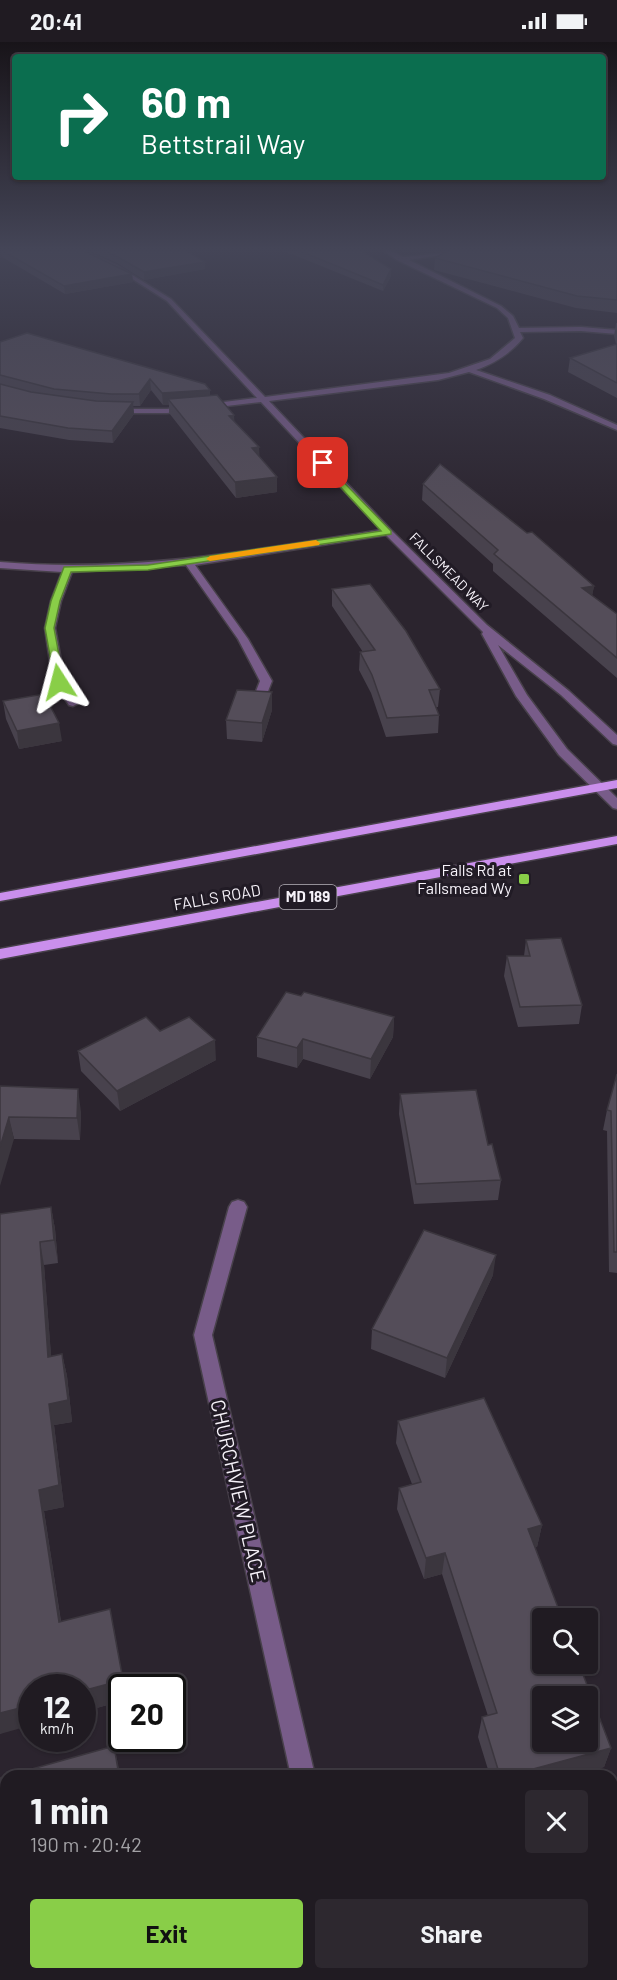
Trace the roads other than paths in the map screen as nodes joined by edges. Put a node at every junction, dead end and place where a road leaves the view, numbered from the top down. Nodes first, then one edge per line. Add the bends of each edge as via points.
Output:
1 (209, 341) edge
2 (516, 341) edge
3 (472, 371) junction
4 (264, 400) junction
5 (106, 411) edge
6 (617, 428) edge
7 (388, 532) junction
8 (188, 562) junction
9 (0, 565) edge
10 (68, 569) junction
11 (483, 627) junction
12 (259, 699) edge
13 (73, 703) dead end
14 (617, 741) edge
15 (617, 784) edge
16 (599, 788) junction
17 (617, 805) edge
18 (617, 840) edge
19 (0, 897) edge
20 (0, 954) edge
21 (238, 1207) dead end
22 (302, 1770) edge

1 - 4 street, FALLSMEAD WAY
2 - 3 street via 509,351
3 - 4 street
3 - 6 street via 547,397
4 - 5 street via 167,411
4 - 7 street, FALLSMEAD WAY
7 - 8 street
7 - 11 street, FALLSMEAD WAY
8 - 10 street via 148,568
8 - 12 street via 243,639 266,681
9 - 10 street
10 - 13 street via 50,628 59,682
11 - 14 street, FALLSMEAD WAY
11 - 16 street, FALLSMEAD WAY via 522,696 570,762
15 - 16 main road
16 - 17 street, FALLSMEAD WAY
16 - 19 main road
18 - 20 main road, FALLS ROAD / MD 189
21 - 22 street, CHURCHVIEW PLACE via 203,1335

